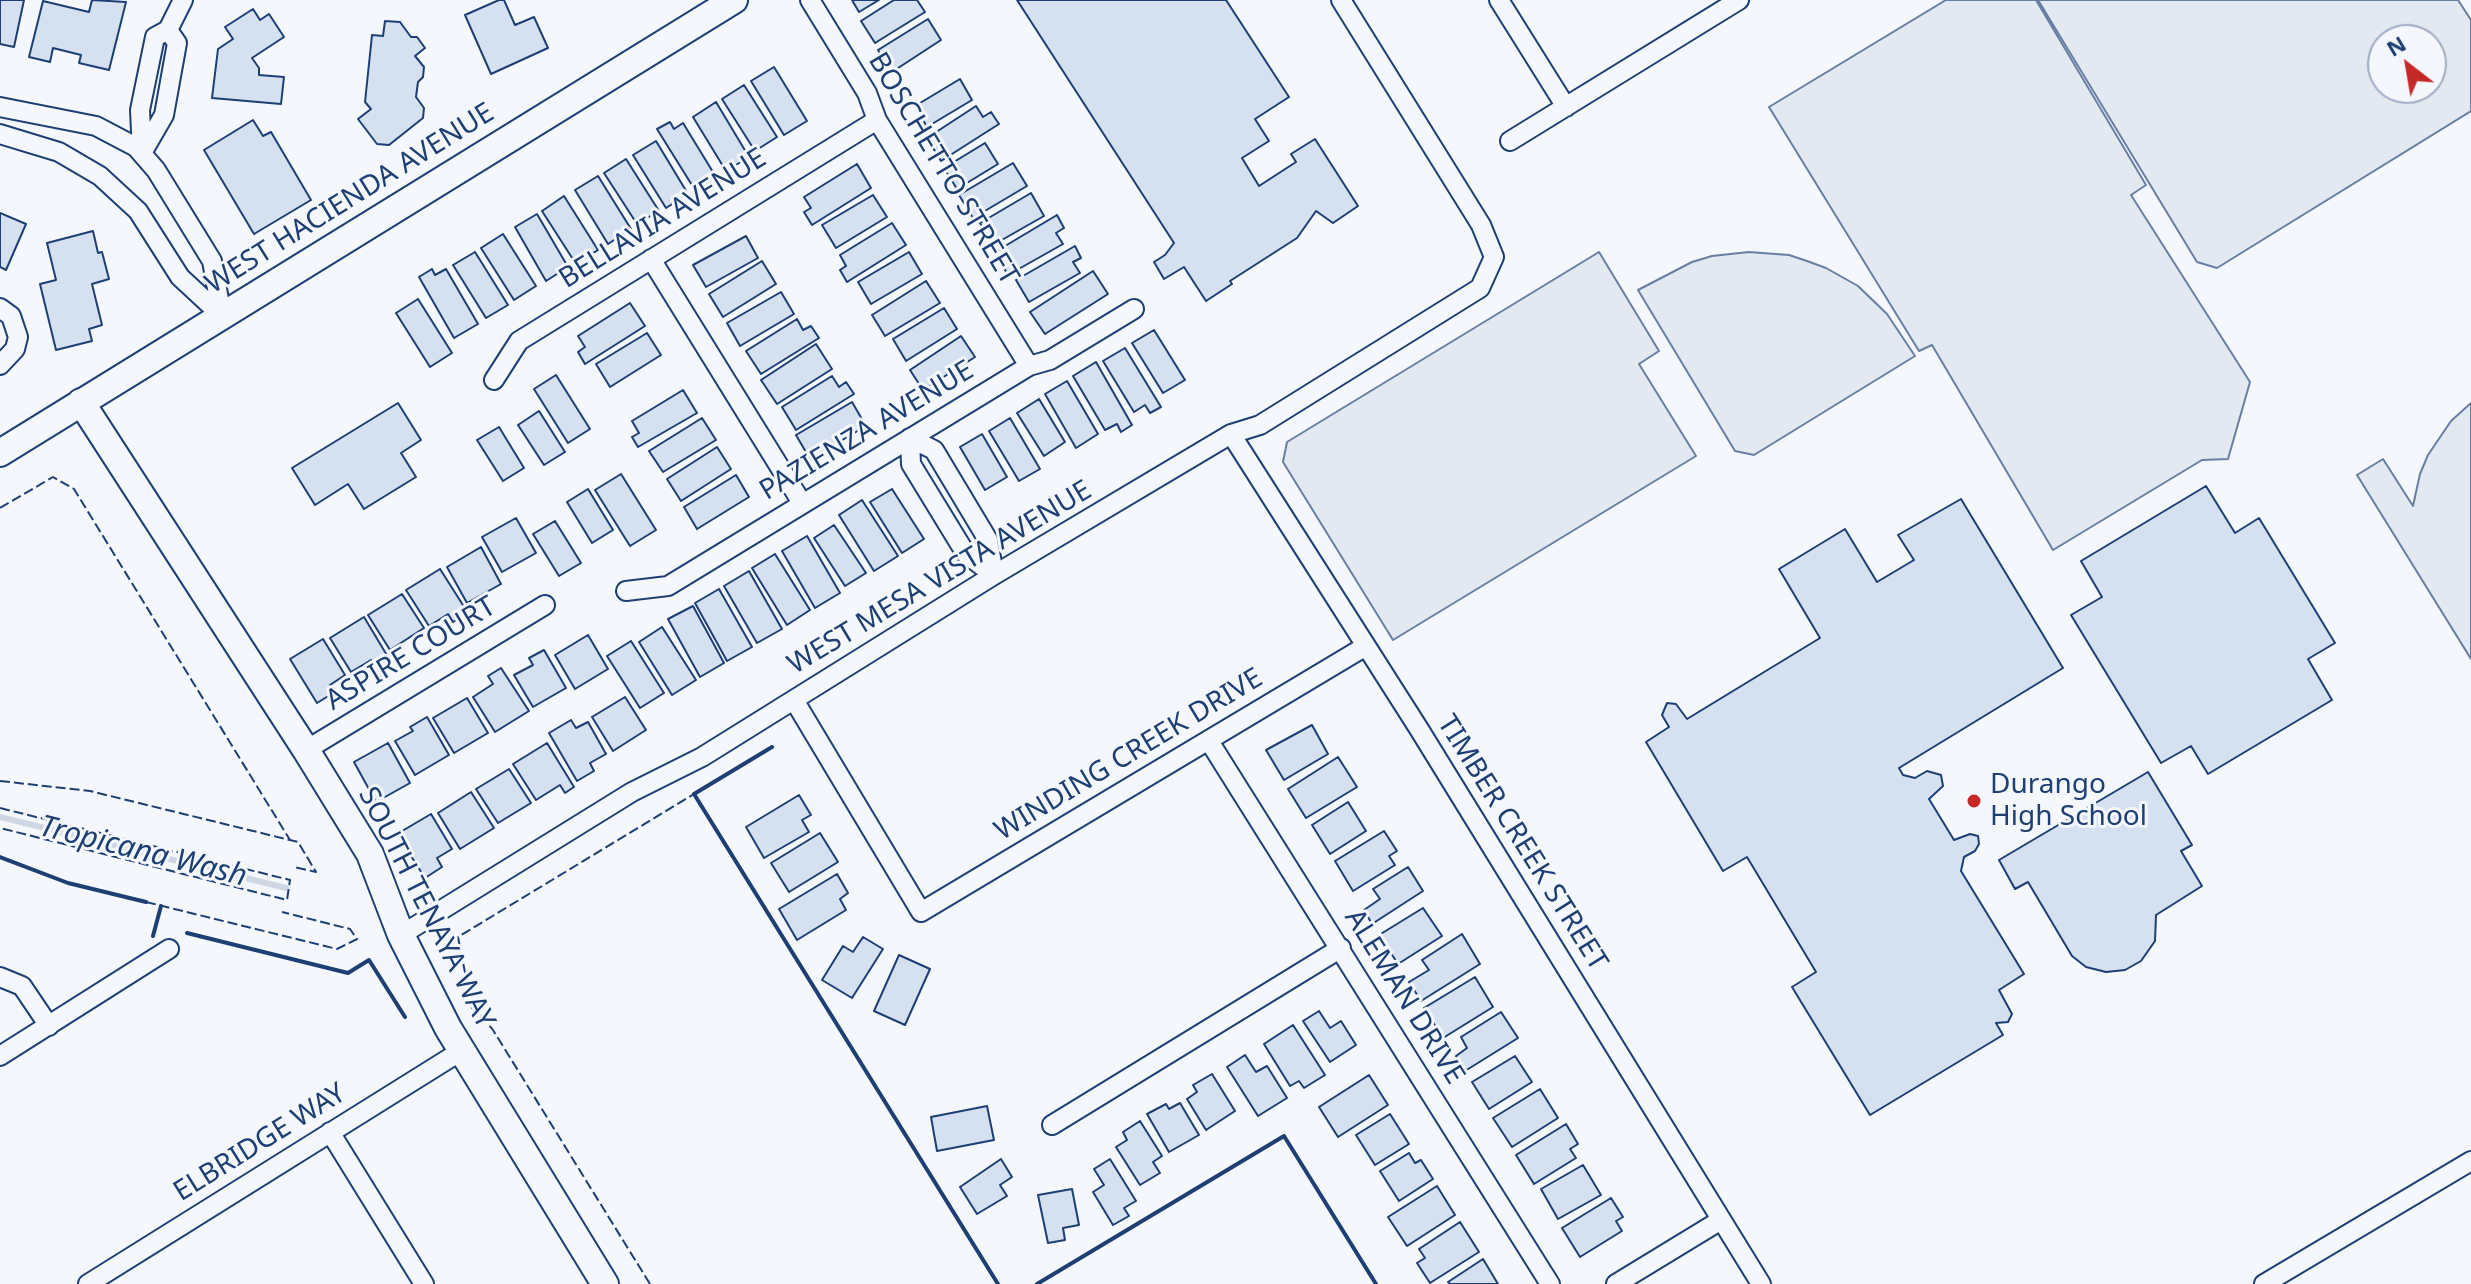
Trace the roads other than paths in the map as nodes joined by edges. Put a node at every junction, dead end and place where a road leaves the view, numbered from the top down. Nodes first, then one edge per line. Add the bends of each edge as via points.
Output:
1 (183, 0) edge
2 (734, 0) edge
3 (1341, 0) edge
4 (1499, 0) edge
5 (1739, 0) edge
6 (814, 6) edge
7 (0, 107) edge
8 (1566, 107) junction
9 (877, 120) junction
10 (0, 134) edge
11 (1510, 141) dead end
12 (142, 153) junction
13 (651, 259) junction
14 (0, 308) edge
15 (1134, 309) dead end
16 (222, 316) junction
17 (0, 365) edge
18 (1029, 366) junction
19 (494, 380) dead end
20 (81, 402) junction
21 (1231, 434) junction
22 (910, 438) junction
23 (0, 453) edge
24 (802, 503) junction
25 (994, 575) junction
26 (626, 591) dead end
27 (545, 605) dead end
28 (1366, 646) junction
29 (794, 700) junction
30 (1209, 741) junction
31 (306, 750) junction
32 (401, 935) junction
33 (1341, 948) junction
34 (169, 949) dead end
35 (0, 977) edge
36 (49, 1026) junction
37 (461, 1051) junction
38 (0, 1056) edge
39 (1052, 1125) dead end
40 (330, 1132) junction
41 (2471, 1161) edge
42 (1721, 1220) junction
43 (88, 1284) edge
44 (424, 1284) edge
45 (605, 1284) edge
46 (1550, 1284) edge
47 (1616, 1284) edge
48 (1761, 1284) edge
49 (2264, 1284) edge

1 - 12 street via 168,30 155,37 140,110
2 - 16 street, WEST HACIENDA AVENUE
3 - 21 street, WEST MESA VISTA AVENUE via 1481,225 1494,257 1480,288 1260,425
4 - 8 street
5 - 8 street
6 - 9 street, BOSCHETTO STREET via 867,93
7 - 12 street via 96,126
8 - 11 street
9 - 13 street, BELLAVIA AVENUE
9 - 18 street, BOSCHETTO STREET
10 - 16 street via 59,152 100,176 138,211 180,277
12 - 16 street via 212,261
13 - 19 street, BELLAVIA AVENUE via 519,341
13 - 24 street
14 - 17 street via 11,316 18,337
15 - 18 street, PAZIENZA AVENUE via 1050,360
16 - 20 street, WEST HACIENDA AVENUE
18 - 22 street, PAZIENZA AVENUE
20 - 23 street, WEST HACIENDA AVENUE
20 - 31 street, SOUTH TENAYA WAY
21 - 25 street, WEST MESA VISTA AVENUE
21 - 28 street, TIMBER CREEK STREET
22 - 24 street, PAZIENZA AVENUE
22 - 25 street via 911,464 966,554
22 - 25 street via 939,458 988,540
24 - 26 street, PAZIENZA AVENUE via 668,586
25 - 29 street, WEST MESA VISTA AVENUE
27 - 31 street, ASPIRE COURT
28 - 30 street, WINDING CREEK DRIVE
28 - 42 street, TIMBER CREEK STREET
29 - 30 street, WINDING CREEK DRIVE via 921,912
29 - 32 street, WEST MESA VISTA AVENUE via 702,757 632,792
30 - 33 street, ALEMAN DRIVE
31 - 32 street, SOUTH TENAYA WAY via 370,854
32 - 37 street, SOUTH TENAYA WAY
33 - 39 street
33 - 46 street, ALEMAN DRIVE
34 - 36 street
35 - 36 street via 22,986
36 - 38 street
37 - 40 street, ELBRIDGE WAY
37 - 45 street, SOUTH TENAYA WAY
40 - 43 street, ELBRIDGE WAY
40 - 44 street
41 - 49 street
42 - 47 street
42 - 48 street, TIMBER CREEK STREET

